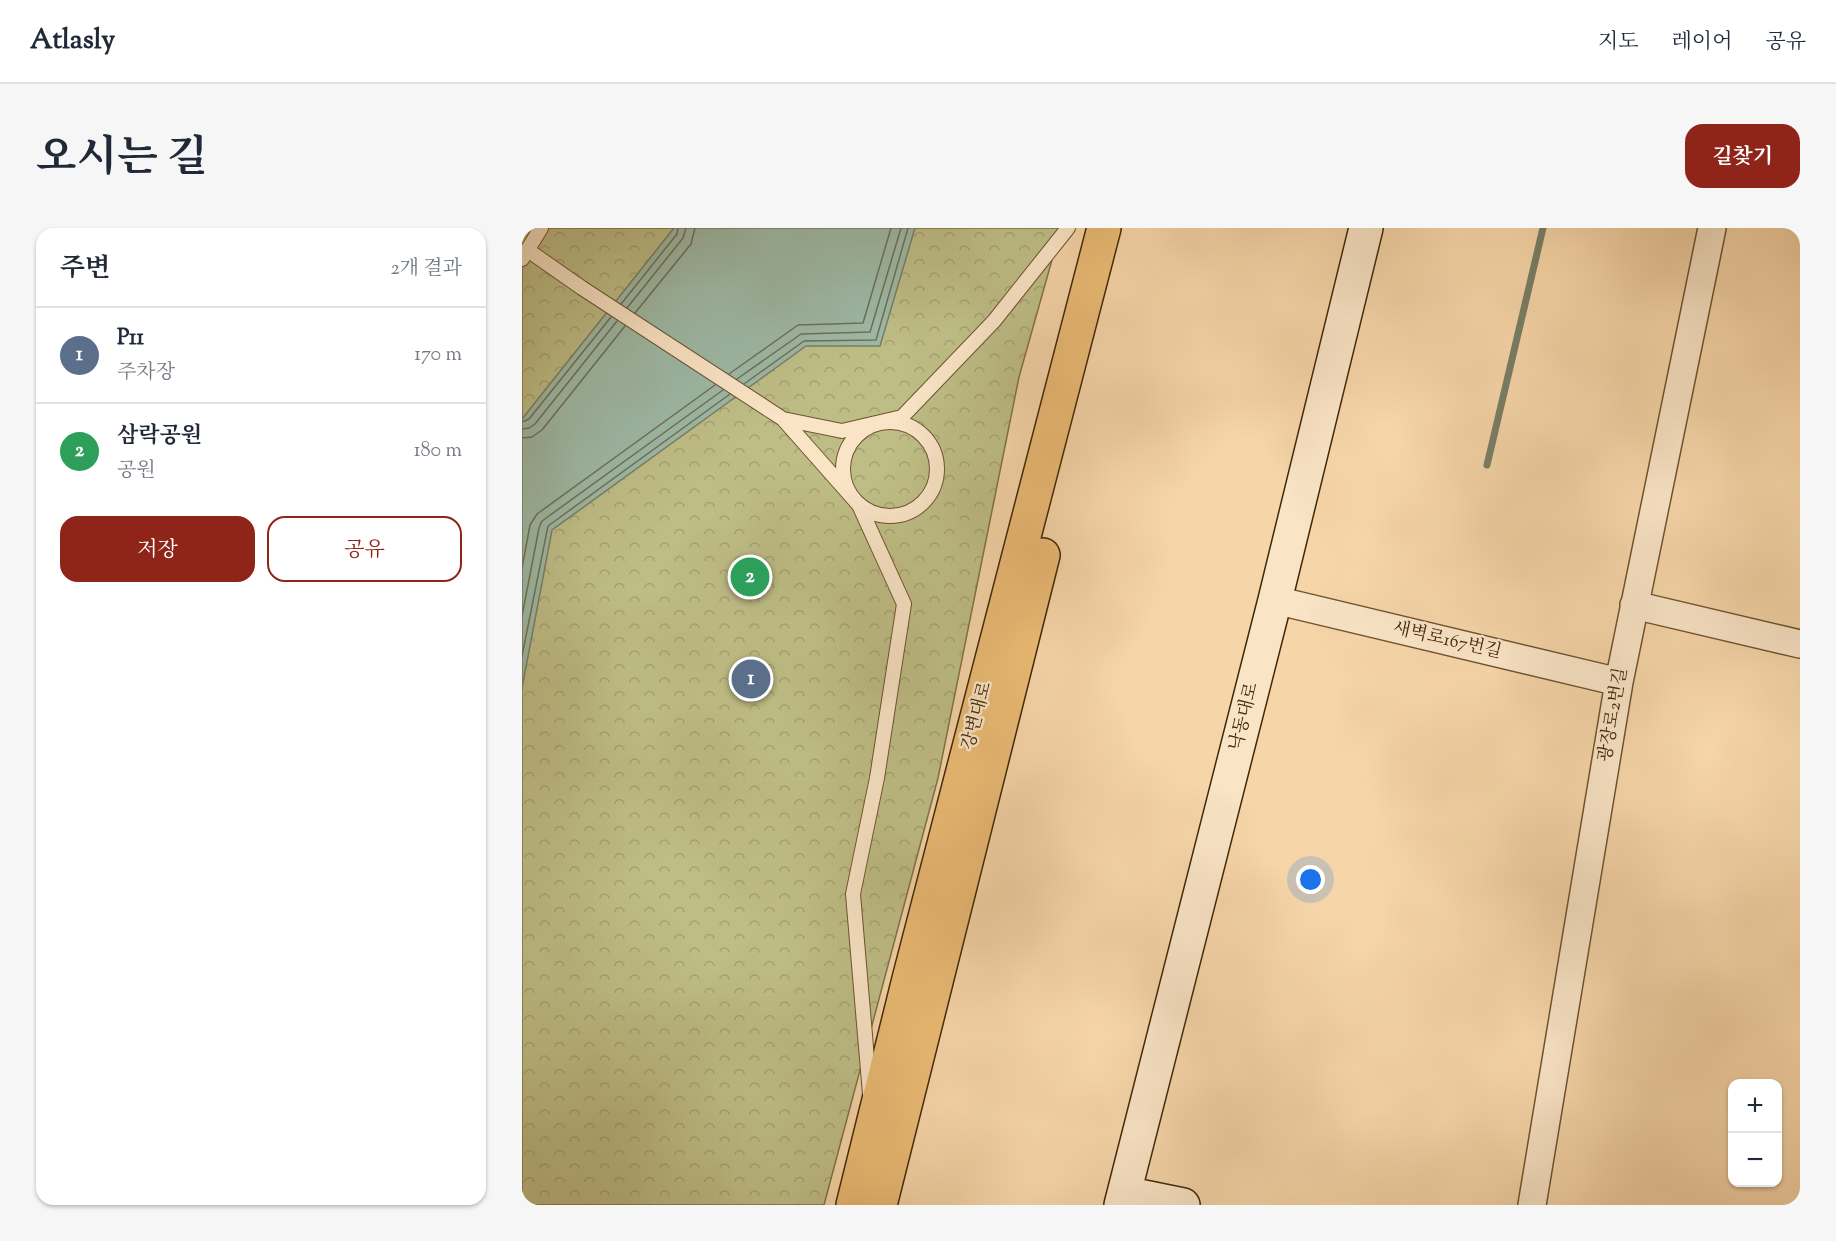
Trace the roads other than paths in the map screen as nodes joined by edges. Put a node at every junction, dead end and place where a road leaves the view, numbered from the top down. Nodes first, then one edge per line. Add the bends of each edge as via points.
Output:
1 (541, 228) edge
2 (1068, 228) edge
3 (1104, 228) edge
4 (1125, 228) edge
5 (1366, 228) edge
6 (1712, 228) edge
7 (525, 255) edge
8 (783, 419) junction
9 (877, 423) junction
10 (859, 505) junction
11 (1275, 600) junction
12 (1634, 605) junction
13 (1800, 644) edge
14 (1619, 682) junction
15 (872, 1126) junction
16 (1123, 1199) edge
17 (853, 1205) edge
18 (880, 1205) edge
19 (1183, 1205) edge
20 (1532, 1205) edge

1 - 7 lane
2 - 9 lane via 994,321 902,417
3 - 15 highway, 강변대로
4 - 18 highway, 강변대로
5 - 11 main road, 낙동대로
6 - 12 street, 광장로2번길
7 - 8 lane
8 - 9 lane via 843,431
8 - 10 lane
9 - 10 lane via 853,439 844,459 843,480
9 - 10 lane via 894,422 923,435 935,456 936,479 930,495 905,514 889,517
10 - 15 lane via 904,604 877,778 853,894
11 - 14 street, 새벽로167번길
11 - 16 main road, 낙동대로
12 - 13 street
12 - 14 street, 광장로2번길
14 - 20 street, 광장로2번길
15 - 17 highway, 강변대로
16 - 19 main road

